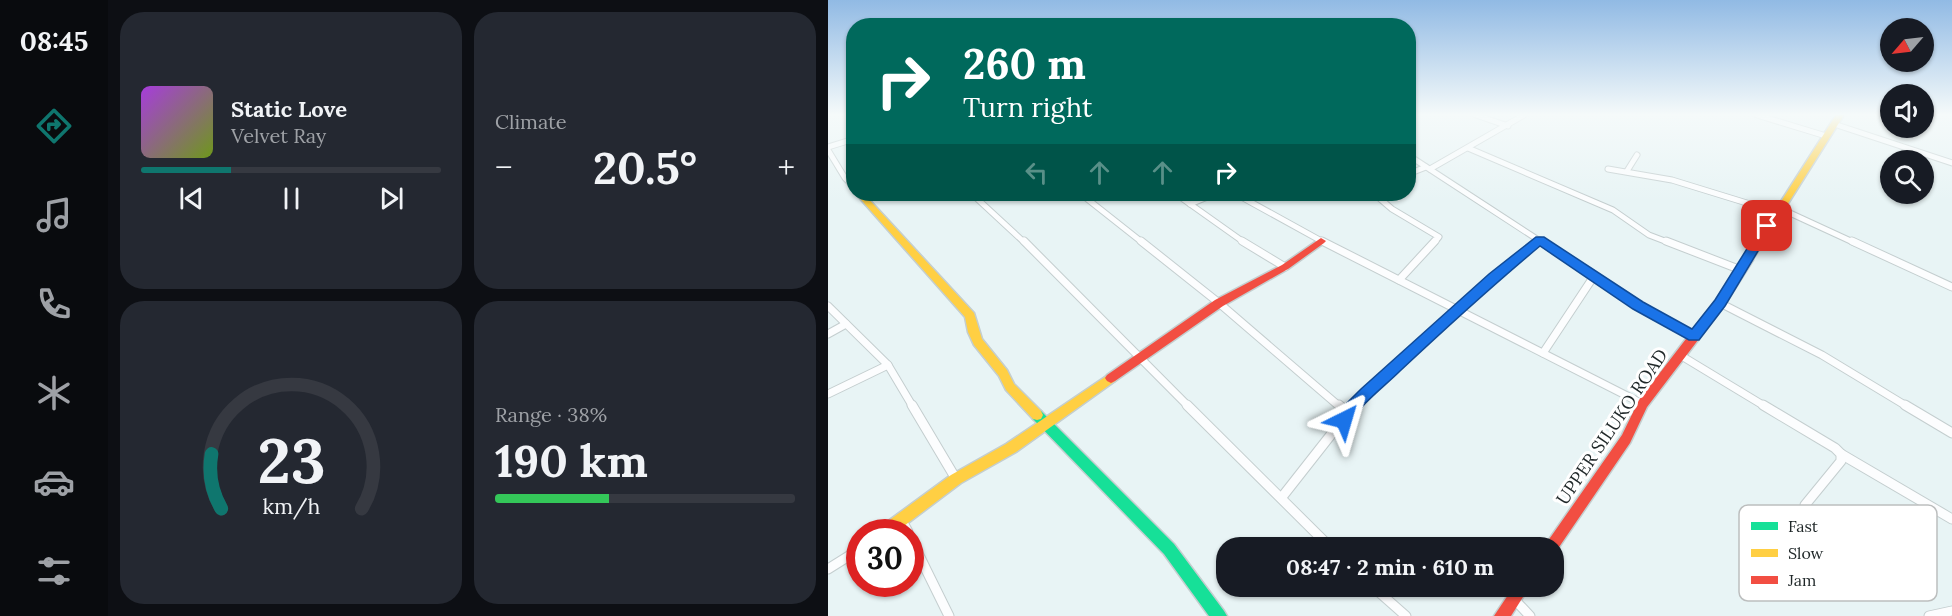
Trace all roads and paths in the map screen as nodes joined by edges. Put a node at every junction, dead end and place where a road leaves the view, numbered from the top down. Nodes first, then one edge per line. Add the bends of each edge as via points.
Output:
1 (1476, 144) edge
2 (1821, 144) edge
3 (1902, 144) edge
4 (828, 148) edge
5 (1468, 148) junction
6 (1416, 160) edge
7 (1952, 163) edge
8 (1428, 168) junction
9 (1608, 170) dead end
10 (1416, 172) edge
11 (846, 179) edge
12 (866, 201) edge
13 (980, 201) edge
14 (1090, 201) edge
15 (1186, 201) edge
16 (1198, 201) edge
17 (1247, 201) edge
18 (1381, 201) edge
19 (1190, 204) junction
20 (1778, 210) junction
21 (1540, 240) junction
22 (1321, 241) junction
23 (1285, 267) junction
24 (1741, 270) junction
25 (1594, 276) junction
26 (1399, 280) junction
27 (1952, 287) edge
28 (1219, 303) junction
29 (1720, 303) junction
30 (828, 306) edge
31 (1456, 311) junction
32 (846, 324) junction
33 (828, 334) edge
34 (1694, 336) junction
35 (1543, 353) junction
36 (1680, 354) junction
37 (1140, 359) junction
38 (888, 365) junction
39 (828, 394) edge
40 (1644, 404) junction
41 (1348, 413) junction
42 (1047, 424) junction
43 (1952, 433) edge
44 (1841, 454) junction
45 (956, 479) junction
46 (1282, 497) junction
47 (1805, 505) dead end
48 (1928, 505) edge
49 (1937, 510) edge
50 (905, 519) edge
51 (1952, 519) edge
52 (1320, 537) edge
53 (1558, 537) edge
54 (846, 558) edge
55 (924, 565) edge
56 (828, 569) edge
57 (1384, 597) edge
58 (1514, 599) joint
59 (1952, 611) edge
60 (949, 616) edge
61 (1219, 616) edge
62 (1406, 616) edge
63 (1502, 616) edge
64 (1530, 616) edge
65 (1929, 616) edge

1 - 5 street
2 - 20 street, UPPER SILUKO ROAD
3 - 7 street
4 - 11 street
5 - 8 street
5 - 24 street via 1613,210 1649,235
6 - 8 street
8 - 10 street
8 - 21 street
9 - 20 street via 1628,170 1699,186
12 - 42 street via 970,316 974,334 1005,372 1010,387
13 - 37 street via 1044,260
14 - 28 street
15 - 19 street
16 - 19 street
17 - 22 street
18 - 26 street via 1439,237
19 - 23 street
20 - 24 street, UPPER SILUKO ROAD
20 - 27 street
21 - 25 street
21 - 31 street
22 - 23 street
22 - 26 street
23 - 28 street
24 - 29 street, UPPER SILUKO ROAD
25 - 34 street
25 - 35 street
26 - 31 street
28 - 37 street
28 - 41 street
29 - 34 street, UPPER SILUKO ROAD
29 - 43 street via 1822,355
30 - 32 street
31 - 35 street
31 - 41 street
32 - 33 street
32 - 38 street
34 - 36 street, UPPER SILUKO ROAD
35 - 40 street
36 - 40 street, UPPER SILUKO ROAD
36 - 44 street
37 - 42 street
37 - 46 street
38 - 39 street
38 - 45 street
40 - 53 street, UPPER SILUKO ROAD via 1626,439
41 - 46 street
42 - 45 street
42 - 61 street via 1169,549
44 - 47 street via 1841,461
44 - 48 street
45 - 50 street
46 - 52 street
49 - 51 street
54 - 56 street
55 - 60 street
57 - 62 street
58 - 63 street
58 - 64 street
59 - 65 street

